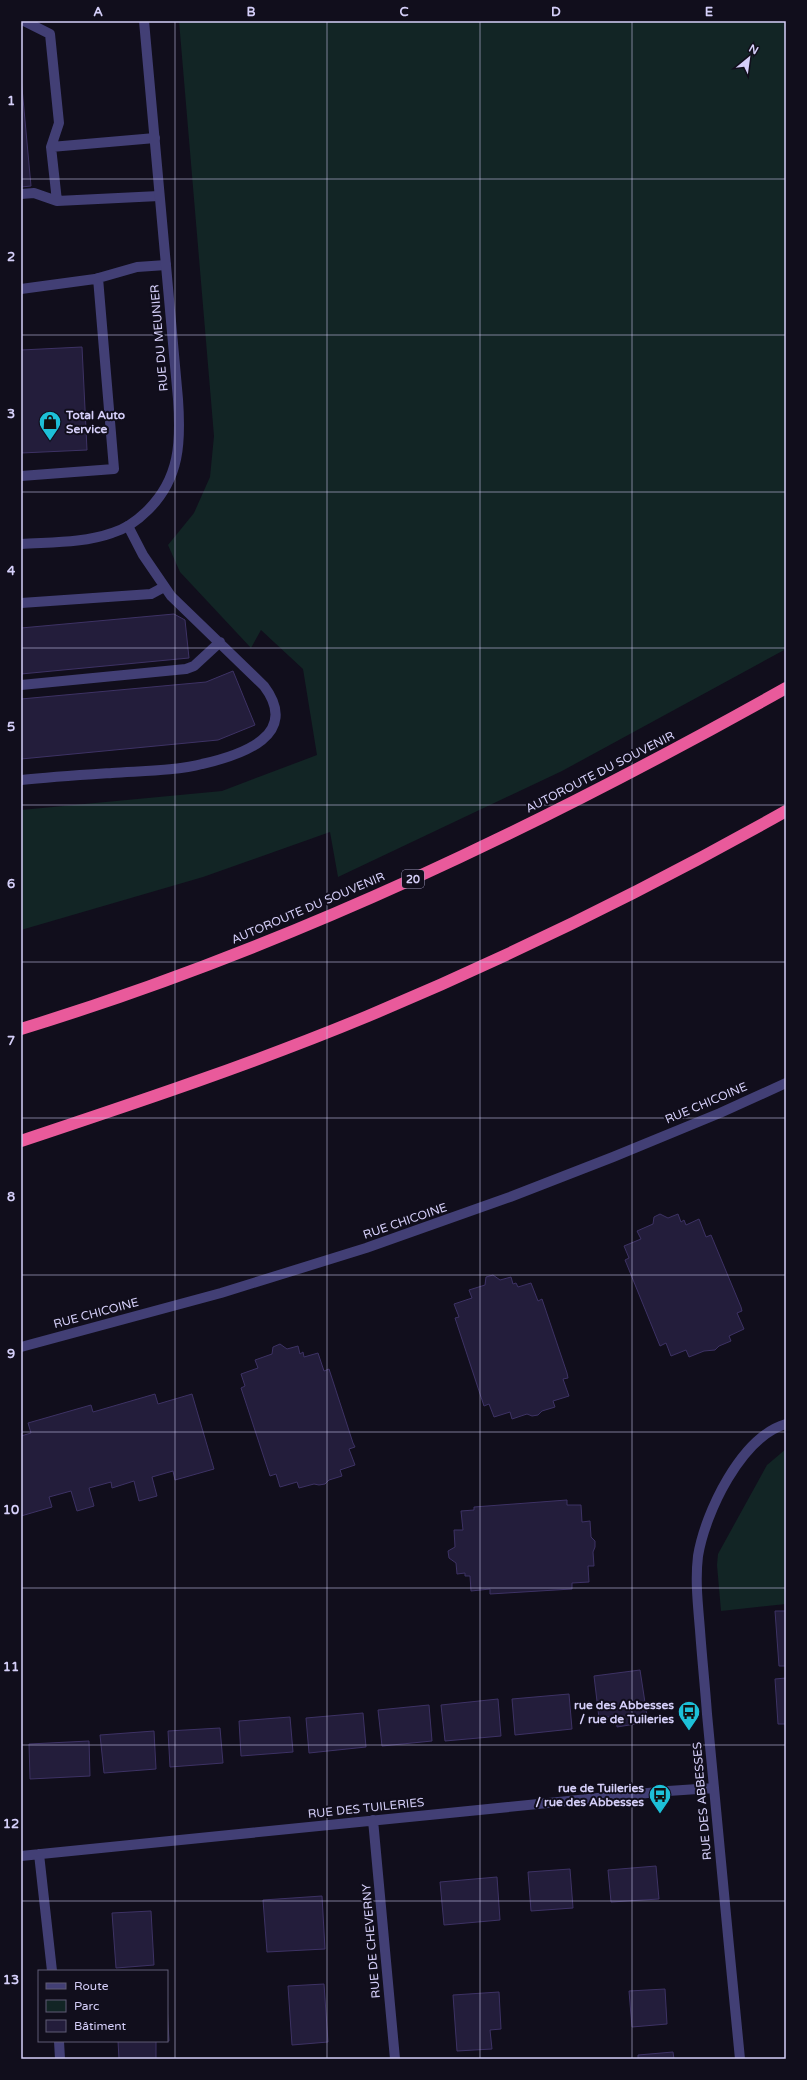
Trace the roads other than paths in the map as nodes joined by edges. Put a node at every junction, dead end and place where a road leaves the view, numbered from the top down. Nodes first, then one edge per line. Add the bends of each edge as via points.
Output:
1 (24, 21) edge
2 (144, 21) edge
3 (155, 138) junction
4 (51, 147) junction
5 (21, 194) edge
6 (159, 196) junction
7 (57, 201) junction
8 (166, 265) junction
9 (98, 278) junction
10 (21, 289) edge
11 (21, 476) edge
12 (128, 526) junction
13 (21, 544) edge
14 (164, 586) junction
15 (21, 604) edge
16 (220, 642) junction
17 (21, 685) edge
18 (786, 688) edge
19 (21, 780) edge
20 (786, 811) edge
21 (21, 1029) edge
22 (786, 1083) edge
23 (21, 1141) edge
24 (21, 1347) edge
25 (783, 1425) edge
26 (713, 1788) junction
27 (373, 1820) junction
28 (39, 1854) junction
29 (21, 1856) edge
30 (52, 1970) edge
31 (59, 2042) edge
32 (60, 2059) edge
33 (395, 2059) edge
34 (740, 2059) edge

1 - 4 street via 50,34 59,123
2 - 3 street, RUE DU MEUNIER
3 - 4 street
3 - 6 street, RUE DU MEUNIER
4 - 7 street
5 - 7 street via 34,193
6 - 7 street
6 - 8 street, RUE DU MEUNIER
8 - 9 street via 137,267
8 - 12 street, RUE DU MEUNIER via 179,420 176,459 172,476 164,492 142,516
9 - 10 street
9 - 11 street via 114,469
12 - 13 street, RUE DU MEUNIER via 97,537
12 - 14 street via 143,555
14 - 15 street via 151,594
14 - 16 street via 171,596
16 - 17 street via 194,666 186,669
16 - 19 street via 274,699 277,714 272,729 262,741 242,752 202,765
18 - 21 highway, AUTOROUTE DU SOUVENIR / 20 via 653,762 403,884 326,918 169,979
20 - 23 highway via 724,846 588,914 373,1014 201,1079
22 - 24 street, RUE CHICOINE via 591,1166 366,1248 221,1293
25 - 26 street, RUE DES ABBESSES via 768,1432 756,1443 730,1477 708,1520 699,1555 697,1592
26 - 27 street, RUE DES TUILERIES via 668,1790
26 - 34 street, RUE DES ABBESSES
27 - 28 street, RUE DES TUILERIES
27 - 33 street, RUE DE CHEVERNY
28 - 29 street, RUE DES TUILERIES
28 - 30 street
31 - 32 street

